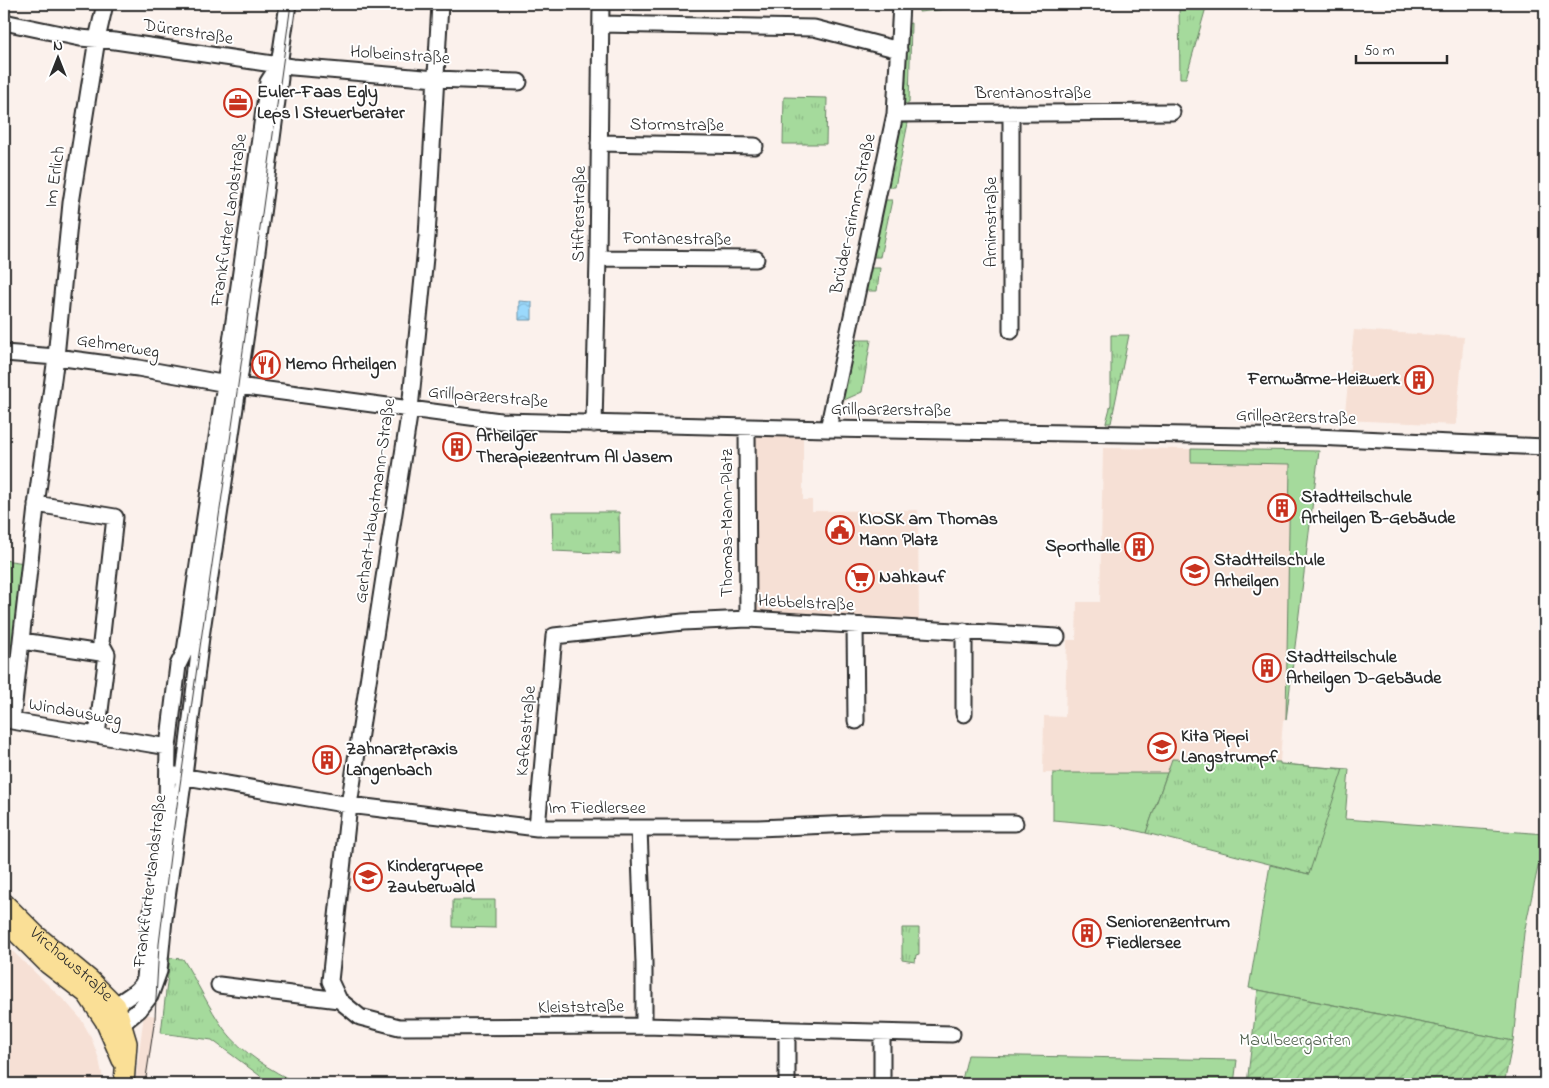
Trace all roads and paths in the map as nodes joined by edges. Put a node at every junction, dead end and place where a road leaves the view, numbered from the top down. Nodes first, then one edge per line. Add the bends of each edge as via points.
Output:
1 (105, 4) edge
2 (288, 4) edge
3 (440, 4) edge
4 (601, 4) edge
5 (900, 4) edge
6 (4, 22) edge
7 (601, 24) junction
8 (97, 39) junction
9 (899, 50) junction
10 (279, 65) junction
11 (436, 78) junction
12 (519, 82) dead end
13 (1172, 112) dead end
14 (1011, 113) junction
15 (895, 114) junction
16 (599, 143) junction
17 (755, 146) dead end
18 (598, 258) junction
19 (756, 260) dead end
20 (1011, 331) dead end
21 (4, 353) edge
22 (56, 357) junction
23 (232, 385) junction
24 (410, 409) junction
25 (594, 424) junction
26 (747, 427) junction
27 (828, 429) junction
28 (1545, 447) edge
29 (36, 504) junction
30 (748, 619) junction
31 (855, 625) junction
32 (964, 632) junction
33 (554, 636) joint
34 (1057, 637) dead end
35 (22, 641) junction
36 (107, 654) junction
37 (964, 714) dead end
38 (856, 721) dead end
39 (96, 735) junction
40 (168, 747) junction
41 (167, 774) junction
42 (184, 776) junction
43 (349, 805) junction
44 (1015, 823) dead end
45 (537, 828) junction
46 (639, 828) junction
47 (4, 903) edge
48 (4, 918) edge
49 (218, 985) dead end
50 (339, 1000) junction
51 (114, 1017) junction
52 (644, 1026) junction
53 (787, 1030) junction
54 (882, 1033) junction
55 (952, 1034) dead end
56 (124, 1075) edge
57 (787, 1084) edge
58 (882, 1084) edge

1 - 8 street, Im Erlich
2 - 10 street, Frankfurter Landstraße
3 - 11 street, Gerhart-Hauptmann-Straße
4 - 7 street, Stifterstraße
5 - 9 street, Brüder-Grimm-Straße
6 - 8 street, Dürerstraße
7 - 9 street via 814,28
7 - 16 street, Stifterstraße
8 - 10 street, Dürerstraße
8 - 22 street, Im Erlich via 71,203
9 - 15 street, Brüder-Grimm-Straße
10 - 11 street, Holbeinstraße
10 - 23 street, Frankfurter Landstraße via 280,78
11 - 12 street, Holbeinstraße
11 - 24 street, Gerhart-Hauptmann-Straße via 427,238
13 - 14 street, Brentanostraße
14 - 15 street, Brentanostraße
14 - 20 street, Arnimstraße
15 - 27 street, Brüder-Grimm-Straße
16 - 17 street, Stormstraße
16 - 18 street, Stifterstraße
18 - 19 street, Fontanestraße
18 - 25 street, Stifterstraße
21 - 22 street, Gehmerweg
22 - 23 street, Gehmerweg
22 - 29 street, Windausweg
23 - 24 street, Grillparzerstraße
23 - 40 street, Frankfurter Landstraße via 185,651 178,666
23 - 42 street, Frankfurter Landstraße
24 - 25 street, Grillparzerstraße via 500,421
24 - 43 street, Gerhart-Hauptmann-Straße
25 - 26 street, Grillparzerstraße
26 - 27 street, Grillparzerstraße
26 - 30 street, Thomas-Mann-Platz
27 - 28 street, Grillparzerstraße via 1305,437
29 - 35 street, Windausweg
29 - 36 street via 115,517 101,643
30 - 31 street, Hebbelstraße
30 - 33 street, Hebbelstraße via 683,622
31 - 32 street, Hebbelstraße
31 - 38 street
32 - 34 street, Hebbelstraße
32 - 37 street
33 - 45 street, Kafkastraße
35 - 36 street
35 - 39 street, Windausweg via 12,721
36 - 39 street
39 - 40 street, Windausweg
40 - 41 street, Frankfurter Landstraße
41 - 42 street, Frankfurter Landstraße
41 - 51 street, Frankfurter Landstraße via 166,811 145,979
42 - 43 street, Im Fiedlersee
42 - 51 street, Frankfurter Landstraße via 160,971 150,996 139,1010
43 - 45 street, Im Fiedlersee
43 - 50 street, Gerhart-Hauptmann-Straße via 330,981
44 - 46 street, Im Fiedlersee
45 - 46 street, Im Fiedlersee
46 - 52 street
47 - 51 main road, Virchowstraße via 90,980
48 - 51 main road, Virchowstraße via 48,964
49 - 50 street
50 - 52 street, Kleiststraße via 360,1017 400,1027
51 - 56 main road via 127,1042
52 - 53 street, Kleiststraße
53 - 54 street, Kleiststraße
53 - 57 street
54 - 55 street, Kleiststraße
54 - 58 street

